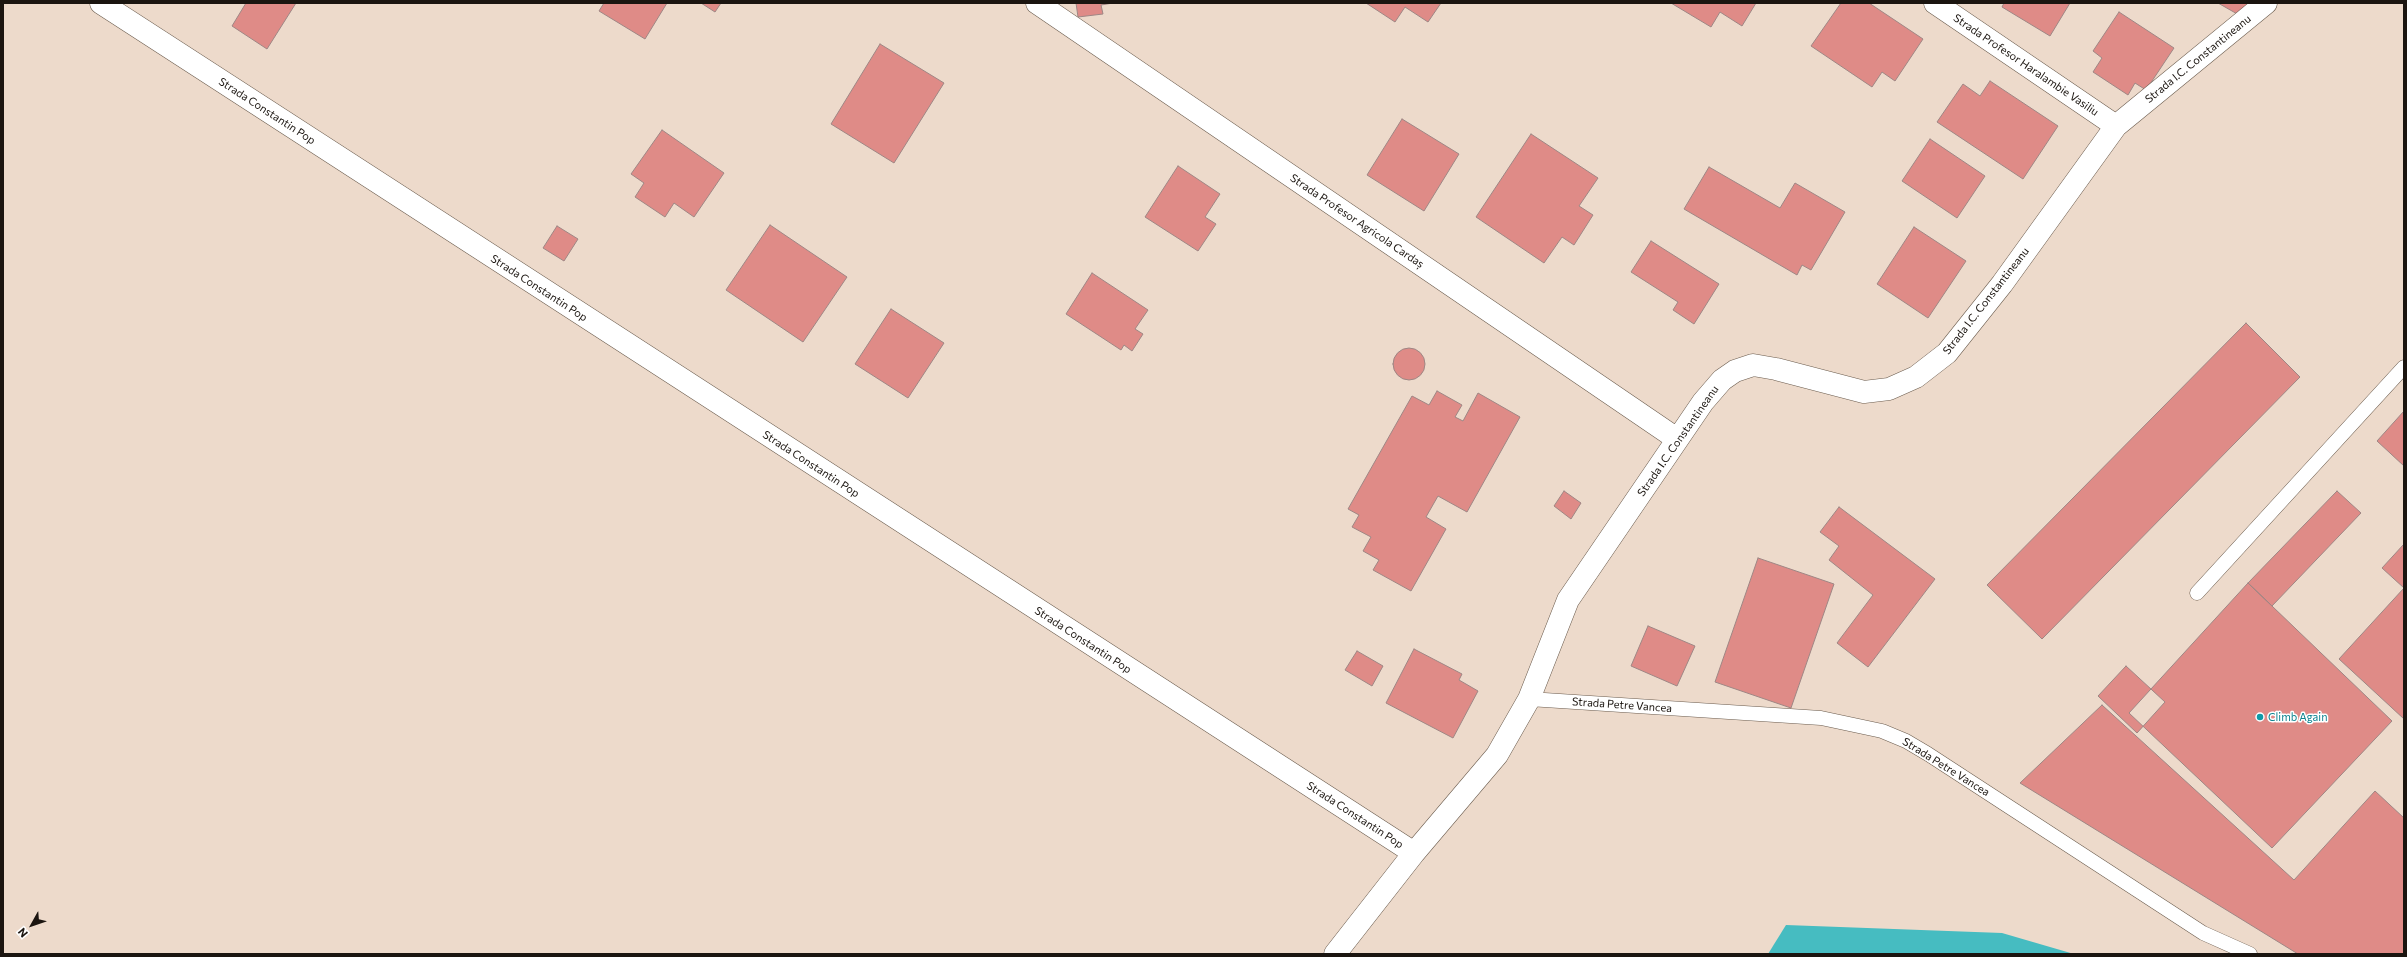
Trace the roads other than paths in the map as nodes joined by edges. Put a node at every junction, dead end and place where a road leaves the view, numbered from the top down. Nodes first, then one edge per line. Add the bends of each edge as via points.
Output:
1 (101, 3) edge
2 (1037, 3) edge
3 (1936, 3) edge
4 (2266, 3) edge
5 (2116, 126) junction
6 (2404, 367) edge
7 (1677, 439) junction
8 (2197, 593) dead end
9 (1529, 699) junction
10 (1497, 755) joint
11 (1414, 853) junction
12 (1335, 954) edge
13 (2250, 954) edge

1 - 11 street, Strada Constantin Pop
2 - 7 street, Strada Profesor Agricola Cardaș
3 - 5 street, Strada Profesor Haralambie Vasiliu
4 - 5 street, Strada I.C. Constantineanu
5 - 7 street, Strada I.C. Constantineanu via 1993,295 1947,353 1916,377 1889,389 1864,392 1753,365 1736,371 1722,380
6 - 8 lane
7 - 9 street, Strada I.C. Constantineanu via 1568,600
9 - 10 street, Strada I.C. Constantineanu
9 - 13 lane, Strada Petre Vancea via 1821,718 1882,731 1928,754 2203,933
10 - 11 street, Strada Constantin Pop
11 - 12 street

